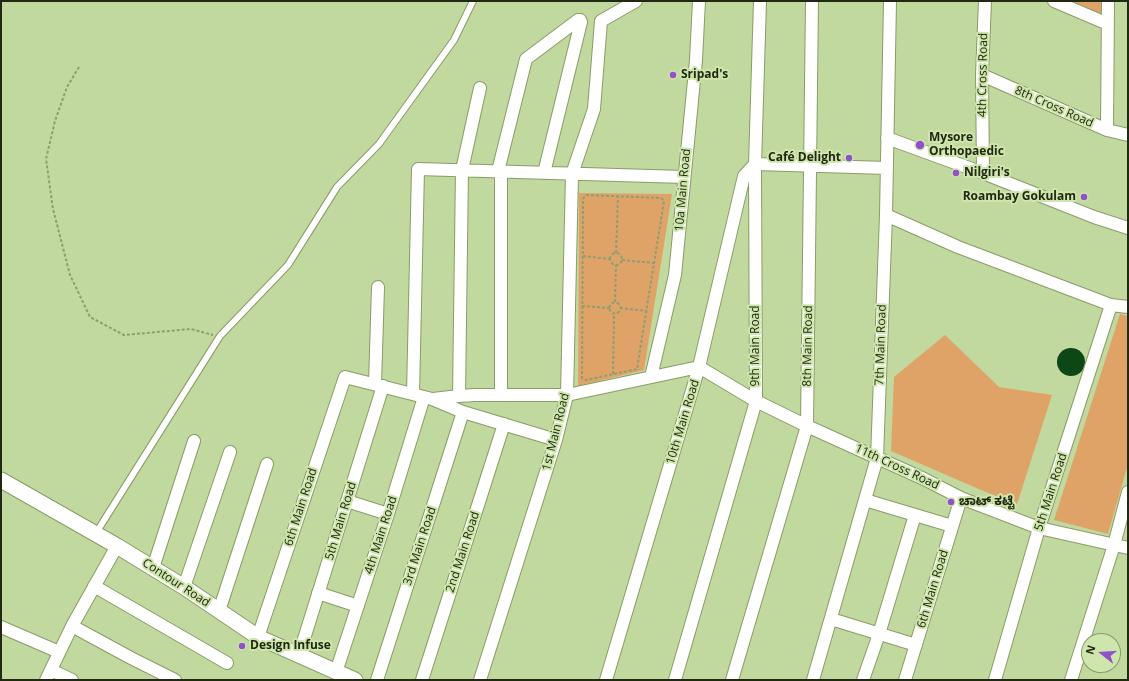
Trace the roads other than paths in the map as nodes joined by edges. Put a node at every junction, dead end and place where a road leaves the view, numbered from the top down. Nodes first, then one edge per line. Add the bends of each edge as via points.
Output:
1 (473, 1) edge
2 (636, 1) edge
3 (699, 1) edge
4 (760, 1) edge
5 (812, 1) edge
6 (890, 1) edge
7 (984, 1) edge
8 (1054, 1) edge
9 (1108, 1) edge
10 (1108, 24) junction
11 (982, 75) junction
12 (480, 88) dead end
13 (1108, 130) junction
14 (1128, 135) edge
15 (887, 138) junction
16 (755, 164) junction
17 (810, 166) junction
18 (887, 168) junction
19 (462, 170) junction
20 (500, 171) junction
21 (544, 173) junction
22 (983, 173) junction
23 (572, 174) junction
24 (684, 177) junction
25 (886, 215) junction
26 (1128, 228) edge
27 (378, 287) dead end
28 (1111, 304) junction
29 (1128, 307) edge
30 (699, 367) junction
31 (651, 377) junction
32 (379, 385) junction
33 (475, 395) junction
34 (501, 395) junction
35 (567, 395) junction
36 (459, 396) junction
37 (423, 397) junction
38 (756, 401) junction
39 (468, 413) junction
40 (504, 424) junction
41 (807, 426) junction
42 (556, 440) junction
43 (194, 441) dead end
44 (230, 452) dead end
45 (877, 458) junction
46 (267, 464) dead end
47 (1, 480) edge
48 (1128, 492) edge
49 (961, 498) junction
50 (347, 500) junction
51 (865, 500) junction
52 (388, 514) junction
53 (915, 515) junction
54 (952, 526) junction
55 (1039, 528) junction
56 (96, 533) junction
57 (1114, 545) junction
58 (117, 546) junction
59 (1128, 548) edge
60 (153, 568) junction
61 (94, 586) junction
62 (184, 587) junction
63 (318, 593) junction
64 (358, 606) junction
65 (219, 611) junction
66 (831, 619) junction
67 (72, 626) junction
68 (1, 627) edge
69 (879, 634) junction
70 (258, 637) junction
71 (916, 645) junction
72 (59, 652) junction
73 (298, 655) junction
74 (227, 664) dead end
75 (336, 672) junction
76 (48, 675) edge
77 (72, 680) edge
78 (175, 680) edge
79 (355, 680) edge
80 (377, 680) edge
81 (422, 680) edge
82 (480, 680) edge
83 (606, 680) edge
84 (675, 680) edge
85 (732, 680) edge
86 (813, 680) edge
87 (863, 680) edge
88 (906, 680) edge
89 (995, 680) edge
90 (1071, 680) edge

1 - 56 lane via 454,40 379,144 337,187 288,265 220,336
2 - 23 street, 1st Main Road via 602,21 594,109
3 - 24 street, 10a Main Road via 696,60
4 - 16 street, 9th Main Road
5 - 17 street, 8th Main Road
6 - 15 street, 7th Main Road
7 - 11 street, 4th Cross Road
8 - 10 street
9 - 10 street
10 - 13 street
11 - 13 street, 8th Cross Road
11 - 22 street, 4th Cross Road
12 - 19 street
13 - 14 street, 8th Cross Road
15 - 18 street, 7th Main Road
15 - 22 street
16 - 17 street
16 - 30 street, 10th Main Road via 744,176
16 - 38 street, 9th Main Road
17 - 18 street
17 - 41 street, 8th Main Road
18 - 25 street, 7th Main Road
19 - 20 street
19 - 36 street
19 - 37 street, 4th Main Road via 418,169
20 - 21 street
20 - 21 street via 526,59 580,20
20 - 34 street
21 - 23 street
22 - 26 street
23 - 24 street
23 - 35 street, 1st Main Road
24 - 31 street, 10a Main Road via 675,275
25 - 28 street via 958,248
25 - 45 street, 7th Main Road
27 - 32 street, 5th Main Road
28 - 29 street
28 - 55 street, 5th Main Road
30 - 31 street
30 - 38 street, 11th Cross Road
30 - 83 street, 10th Main Road
31 - 35 street
32 - 37 street
32 - 50 street, 5th Main Road
32 - 70 street, 6th Main Road via 345,377
33 - 34 street
33 - 36 street
33 - 39 street, 3rd Main Road
34 - 35 street
35 - 42 street, 1st Main Road
36 - 37 street
37 - 39 street
37 - 52 street, 4th Main Road
38 - 41 street, 11th Cross Road
38 - 84 street, 9th Main Road
39 - 40 street
39 - 80 street, 3rd Main Road
40 - 42 street
40 - 81 street, 2nd Main Road
41 - 45 street, 11th Cross Road
41 - 85 street, 8th Main Road
42 - 82 street, 1st Main Road
43 - 60 street
44 - 62 street
45 - 49 street, 11th Cross Road
45 - 51 street, 7th Main Road
46 - 65 street
47 - 56 street, Contour Road
48 - 57 street
49 - 54 street, 6th Main Road
49 - 55 street, 11th Cross Road
50 - 52 street
50 - 63 street, 5th Main Road
51 - 53 street
51 - 66 street, 7th Main Road
52 - 64 street, 4th Main Road
53 - 54 street
53 - 69 street
54 - 71 street, 6th Main Road
55 - 57 street, 11th Cross Road
55 - 89 street, 5th Main Road
56 - 58 street, Contour Road
57 - 59 street, 11th Cross Road
57 - 90 street
58 - 60 street, Contour Road
58 - 61 street
60 - 62 street, Contour Road
61 - 67 street
61 - 74 street
62 - 65 street, Contour Road
63 - 64 street
63 - 73 street, 5th Main Road
64 - 75 street, 4th Main Road
65 - 70 street, Contour Road
66 - 69 street
66 - 86 street, 7th Main Road
67 - 72 street
67 - 78 street
68 - 72 street
69 - 71 street
69 - 87 street
70 - 73 street, Contour Road
71 - 88 street, 6th Main Road
72 - 76 street
73 - 75 street, Contour Road
75 - 79 street, Contour Road
76 - 77 street

